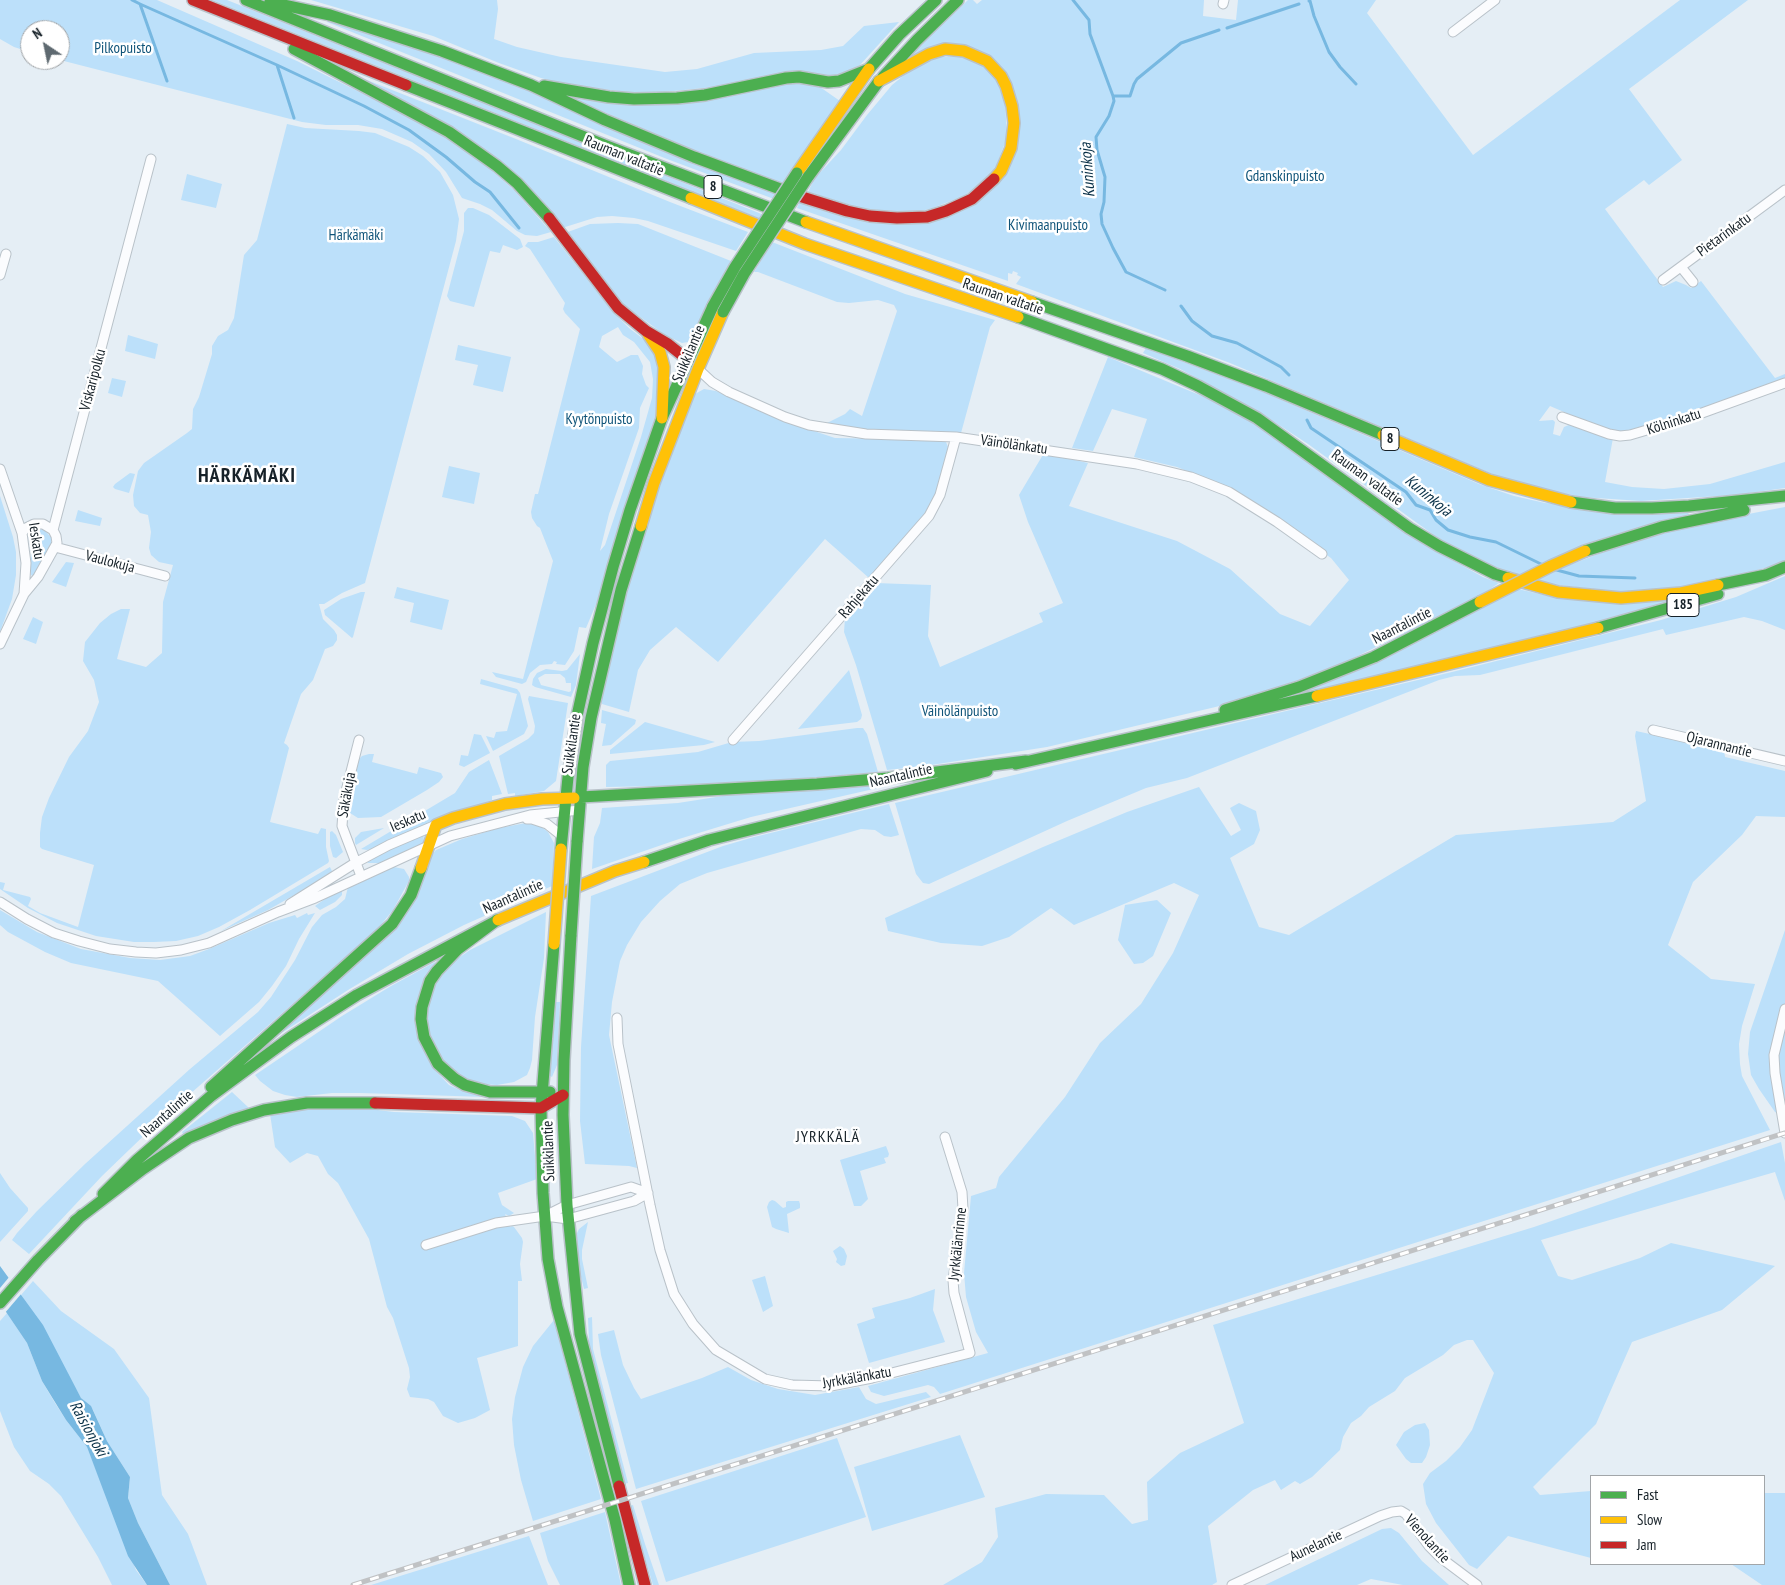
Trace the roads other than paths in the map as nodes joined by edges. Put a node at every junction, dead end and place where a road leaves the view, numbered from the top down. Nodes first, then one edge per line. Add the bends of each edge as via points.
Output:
1 (193, 0) edge
2 (246, 0) edge
3 (261, 0) edge
4 (937, 0) edge
5 (958, 0) edge
6 (1495, 0) edge
7 (948, 9) junction
8 (240, 19) junction
9 (1453, 32) dead end
10 (869, 69) junction
11 (879, 81) junction
12 (531, 85) junction
13 (151, 158) dead end
14 (803, 175) junction
15 (1785, 190) edge
16 (6, 254) dead end
17 (1681, 267) junction
18 (0, 275) edge
19 (1663, 280) dead end
20 (1693, 282) dead end
21 (718, 309) junction
22 (646, 331) junction
23 (688, 360) junction
24 (698, 369) junction
25 (1785, 383) edge
26 (1562, 417) dead end
27 (662, 418) junction
28 (956, 437) junction
29 (0, 469) edge
30 (1785, 496) edge
31 (1785, 501) edge
32 (53, 530) junction
33 (22, 533) junction
34 (55, 547) junction
35 (1322, 554) dead end
36 (1785, 568) edge
37 (1766, 575) junction
38 (165, 576) dead end
39 (24, 594) junction
40 (0, 644) edge
41 (1653, 730) dead end
42 (1149, 733) junction
43 (359, 740) dead end
44 (733, 740) dead end
45 (1785, 761) edge
46 (1026, 762) junction
47 (581, 797) junction
48 (566, 798) junction
49 (580, 810) junction
50 (564, 811) junction
51 (519, 819) junction
52 (436, 825) junction
53 (562, 836) junction
54 (429, 845) junction
55 (355, 863) junction
56 (361, 876) junction
57 (0, 902) edge
58 (278, 912) junction
59 (497, 920) junction
60 (1785, 1009) edge
61 (617, 1018) dead end
62 (542, 1090) junction
63 (563, 1095) junction
64 (541, 1108) junction
65 (1785, 1133) edge
66 (945, 1137) dead end
67 (160, 1139) junction
68 (648, 1193) junction
69 (567, 1205) junction
70 (544, 1216) junction
71 (568, 1220) junction
72 (75, 1221) junction
73 (426, 1245) dead end
74 (0, 1303) edge
75 (970, 1353) joint
76 (1401, 1511) joint
77 (629, 1585) edge
78 (645, 1585) edge
79 (1232, 1585) edge
80 (1477, 1585) edge

1 - 8 main road, Rauman valtatie / 8
2 - 30 main road, Rauman valtatie / 8 via 607,146 818,227 1266,386 1489,480 1556,499 1614,508 1689,506
3 - 12 main road via 330,15 384,32
4 - 7 main road
4 - 10 main road, Suikkilantie
5 - 7 main road, Suikkilantie
6 - 9 street
7 - 11 main road, Suikkilantie
8 - 22 main road via 423,117 497,166 543,211 618,308
8 - 37 main road, Rauman valtatie / 8 via 806,244 1162,369 1257,418 1408,528 1495,574 1558,592 1621,598 1681,593
10 - 12 main road via 839,81 786,78 678,98 609,97 554,86
10 - 14 main road, Suikkilantie
11 - 12 main road via 929,54 945,50 964,51 987,61 1006,86 1014,123 1011,148 1001,171 972,199 937,214 912,218 870,216 820,203 694,157
11 - 14 main road, Suikkilantie
13 - 32 street, Viskaripolku
14 - 21 main road, Suikkilantie, bridge via 735,268
15 - 17 street, Pietarinkatu
16 - 18 street
17 - 19 street, Pietarinkatu
17 - 20 street
21 - 23 main road, Suikkilantie
21 - 24 main road, Suikkilantie
22 - 23 main road
22 - 27 main road via 660,352 664,367
23 - 24 main road
23 - 27 main road, Suikkilantie
24 - 28 street, Väinölänkatu via 729,392 809,425 866,434
24 - 47 main road, Suikkilantie via 654,484 621,590 590,718
25 - 26 street, Kölninkatu via 1630,435 1609,434
27 - 48 main road, Suikkilantie via 630,510 583,685
28 - 35 street, Väinölänkatu via 1137,464 1191,477 1228,492
28 - 44 street, Rahjekatu via 940,495 929,516
29 - 33 street, Ieskatu
31 - 42 main road, Naantalintie / 185, bridge via 1662,527 1585,551 1331,675
32 - 33 street via 43,524 34,524
32 - 34 street, Viskaripolku
33 - 39 street, Ieskatu via 26,563
34 - 38 street, Vaulokuja
34 - 39 street
36 - 37 main road, Rauman valtatie / 8
37 - 42 main road, Naantalintie / 185 via 1687,604 1598,628 1298,702
39 - 40 street, Ieskatu
41 - 45 street, Ojarannantie
42 - 46 main road, Naantalintie / 185
43 - 55 street, Säkäkuja via 342,812 344,834
46 - 47 main road, Ieskatu via 817,784
46 - 59 main road, Naantalintie / 185 via 709,840 615,871
47 - 48 main road, Ieskatu
47 - 49 main road, Suikkilantie
48 - 50 main road, Suikkilantie
48 - 52 main road, Ieskatu via 505,804
49 - 50 street, Ieskatu
49 - 63 main road, Suikkilantie, bridge
50 - 51 street, Ieskatu
50 - 53 main road, Suikkilantie
51 - 53 street, Ieskatu via 542,822
51 - 54 street, Ieskatu via 467,830
52 - 54 main road
52 - 55 street, Ieskatu
53 - 62 main road, Suikkilantie, bridge
54 - 56 street, Ieskatu
54 - 67 main road via 411,895 392,924 230,1069
55 - 56 street, Säkäkuja
55 - 58 street, Ieskatu
56 - 58 street, Ieskatu
57 - 58 street, Ieskatu via 54,933 110,949 136,952 170,952 198,946
59 - 62 main road via 458,949 430,981 422,1007 424,1037 438,1064 465,1085 490,1092
59 - 67 main road, Naantalintie / 185 via 398,972 319,1019 248,1068
60 - 65 street via 1774,1055
61 - 68 street, Jyrkkälänkatu via 618,1044
62 - 63 main road
62 - 64 main road, Suikkilantie
63 - 64 main road
63 - 69 main road, Suikkilantie
64 - 70 main road, Suikkilantie
64 - 72 main road via 336,1102 264,1110 189,1138
66 - 75 street, Jyrkkälänrinne via 962,1192 963,1209 953,1280
67 - 72 main road, Naantalintie / 185
68 - 69 street via 631,1187
68 - 71 street via 634,1201
68 - 75 street, Jyrkkälänkatu via 660,1250 674,1294 693,1324 716,1350 765,1379 792,1385 831,1386
69 - 70 street
69 - 71 main road, Suikkilantie
70 - 71 street
70 - 73 street via 496,1223
70 - 77 main road, Suikkilantie via 552,1283
71 - 78 main road, Suikkilantie via 586,1362
72 - 74 main road, Naantalintie / 185
76 - 79 street, Aunelantie via 1380,1516
76 - 80 street, Vienolantie via 1429,1546

